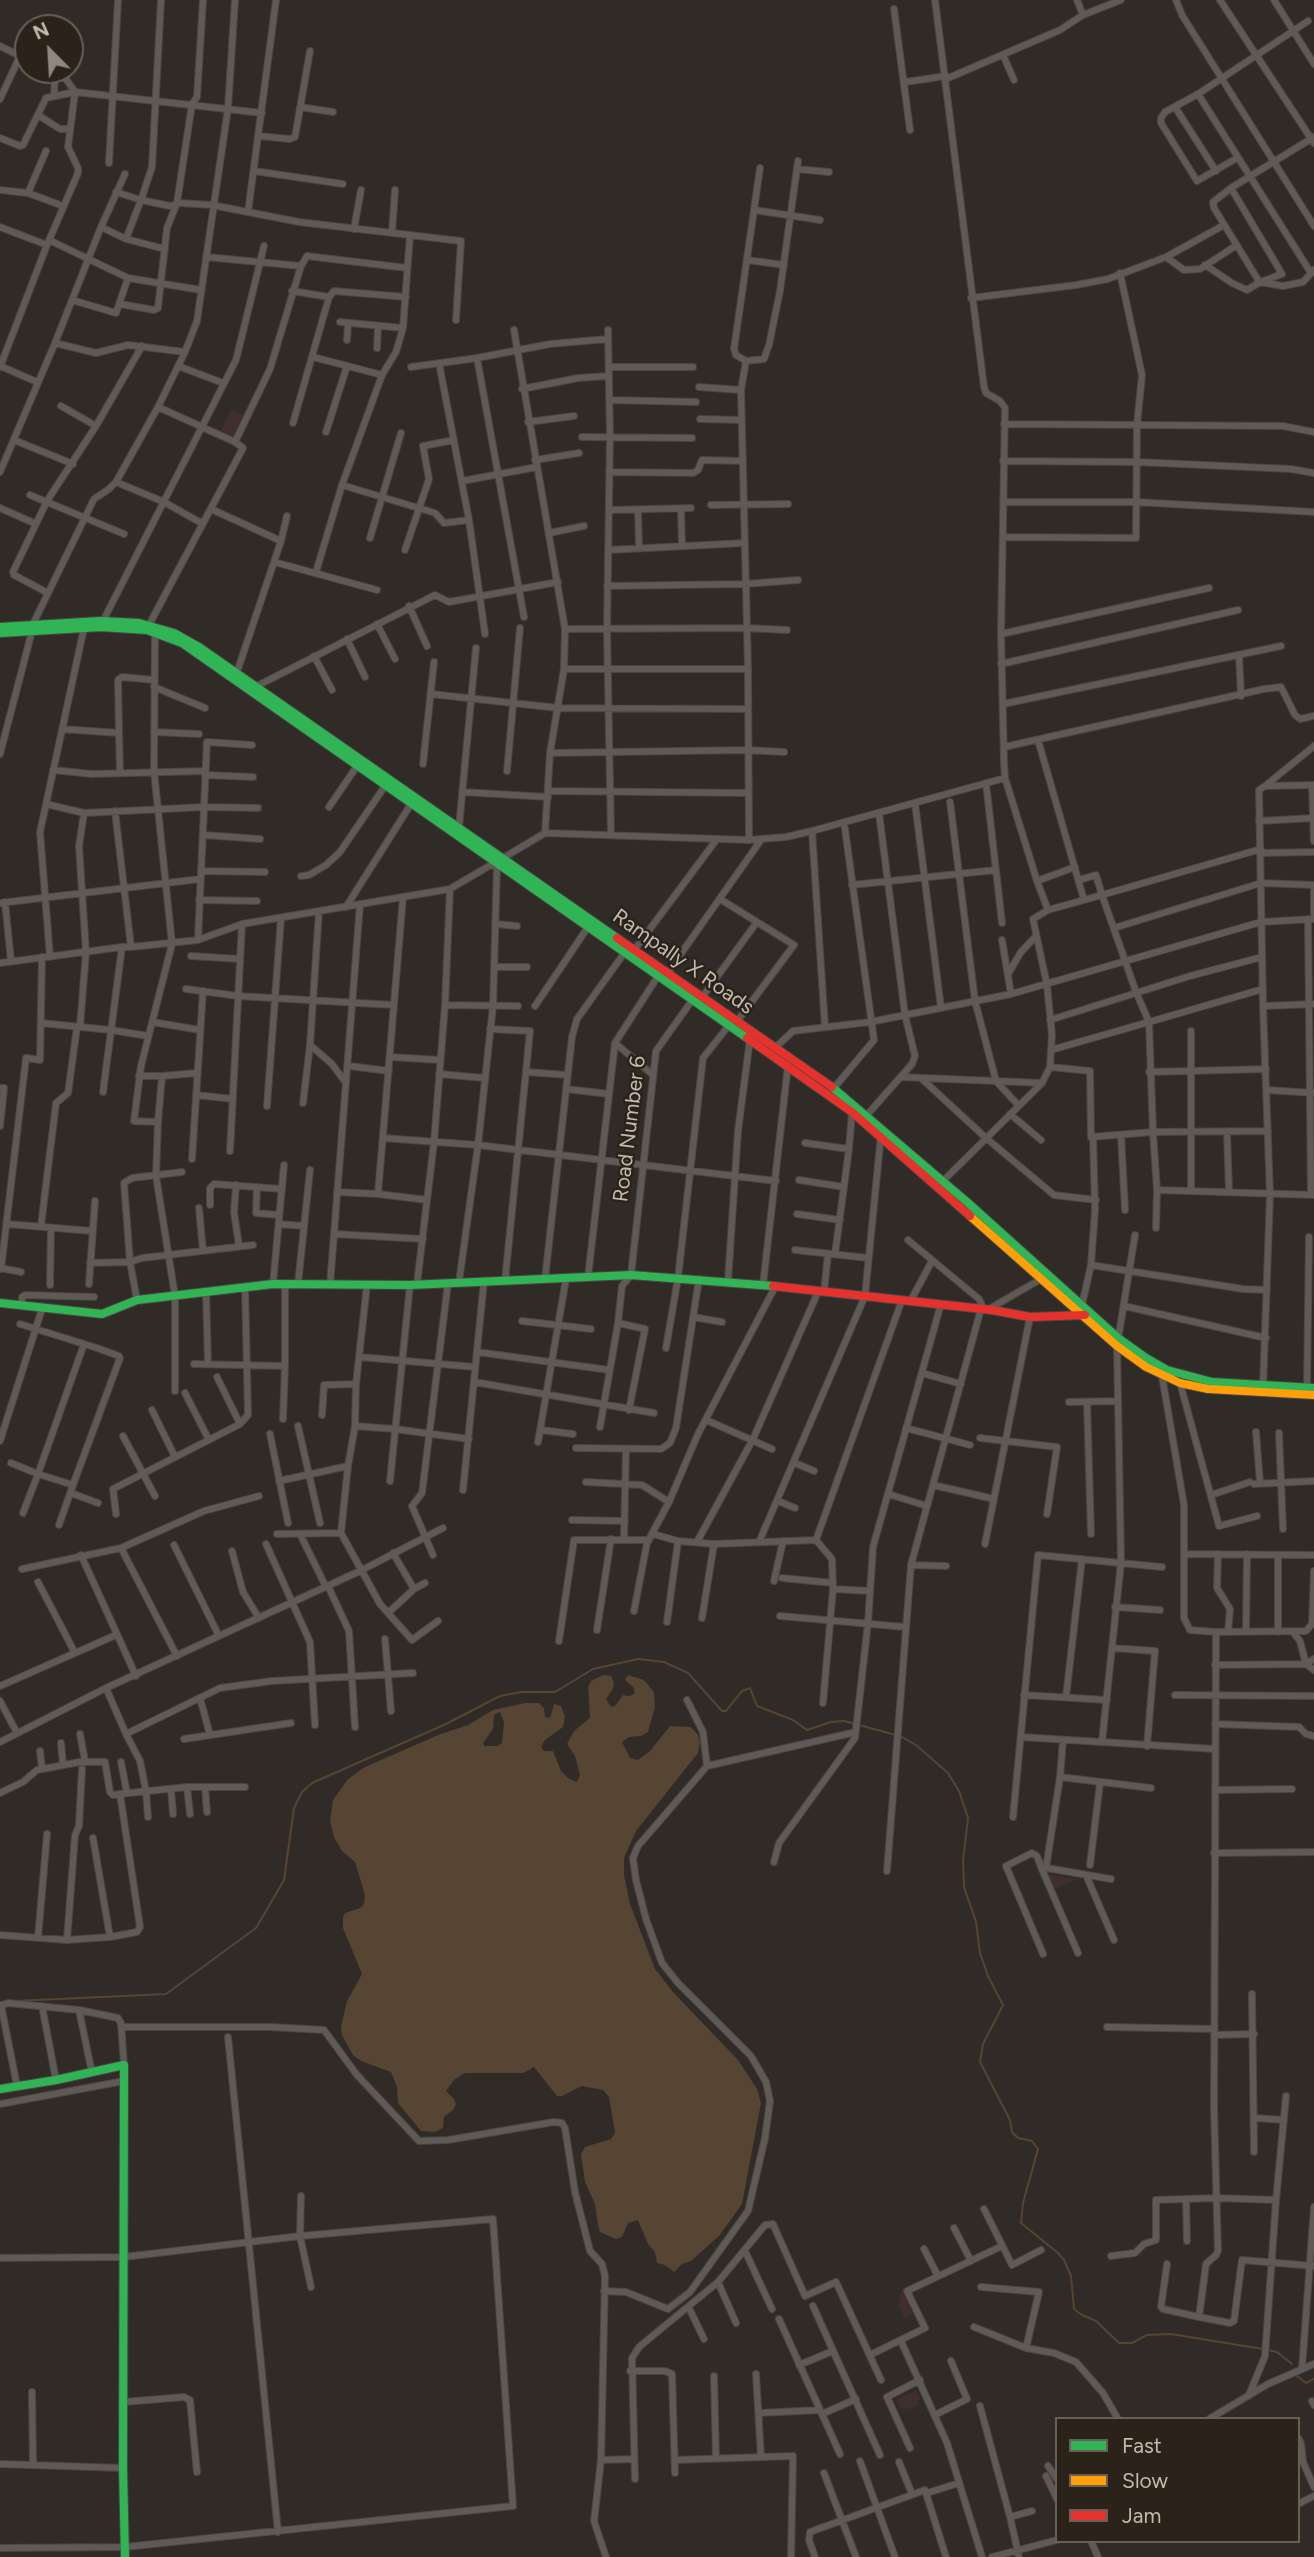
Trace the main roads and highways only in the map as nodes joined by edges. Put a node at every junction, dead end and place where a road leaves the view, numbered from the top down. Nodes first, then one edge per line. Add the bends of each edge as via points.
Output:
1 (0, 627) edge
2 (33, 627) junction
3 (152, 629) junction
4 (0, 633) edge
5 (499, 862) junction
6 (734, 1022) junction
7 (0, 1303) edge
8 (1085, 1311) junction
9 (1118, 1342) junction
10 (1310, 1388) edge
11 (1314, 1395) edge
12 (0, 2089) edge
13 (125, 2557) edge

1 - 2 main road, Rampally X Roads
2 - 3 main road, Rampally X Roads
2 - 3 main road, Rampally X Roads via 103,621
2 - 4 main road, Rampally X Roads
3 - 5 main road, Rampally X Roads via 182,643
3 - 5 main road, Rampally X Roads via 174,634 237,672 459,827
5 - 6 main road via 658,976
5 - 6 main road, Rampally X Roads via 635,949
6 - 8 main road via 881,1135 1041,1279
6 - 8 main road, Rampally X Roads via 776,1047 867,1115
7 - 8 main road via 102,1314 136,1300 273,1284 413,1284 631,1275 729,1281 1030,1317
8 - 9 main road
9 - 10 main road via 1185,1376
9 - 11 main road via 1162,1376 1180,1383
12 - 13 main road via 124,2065

